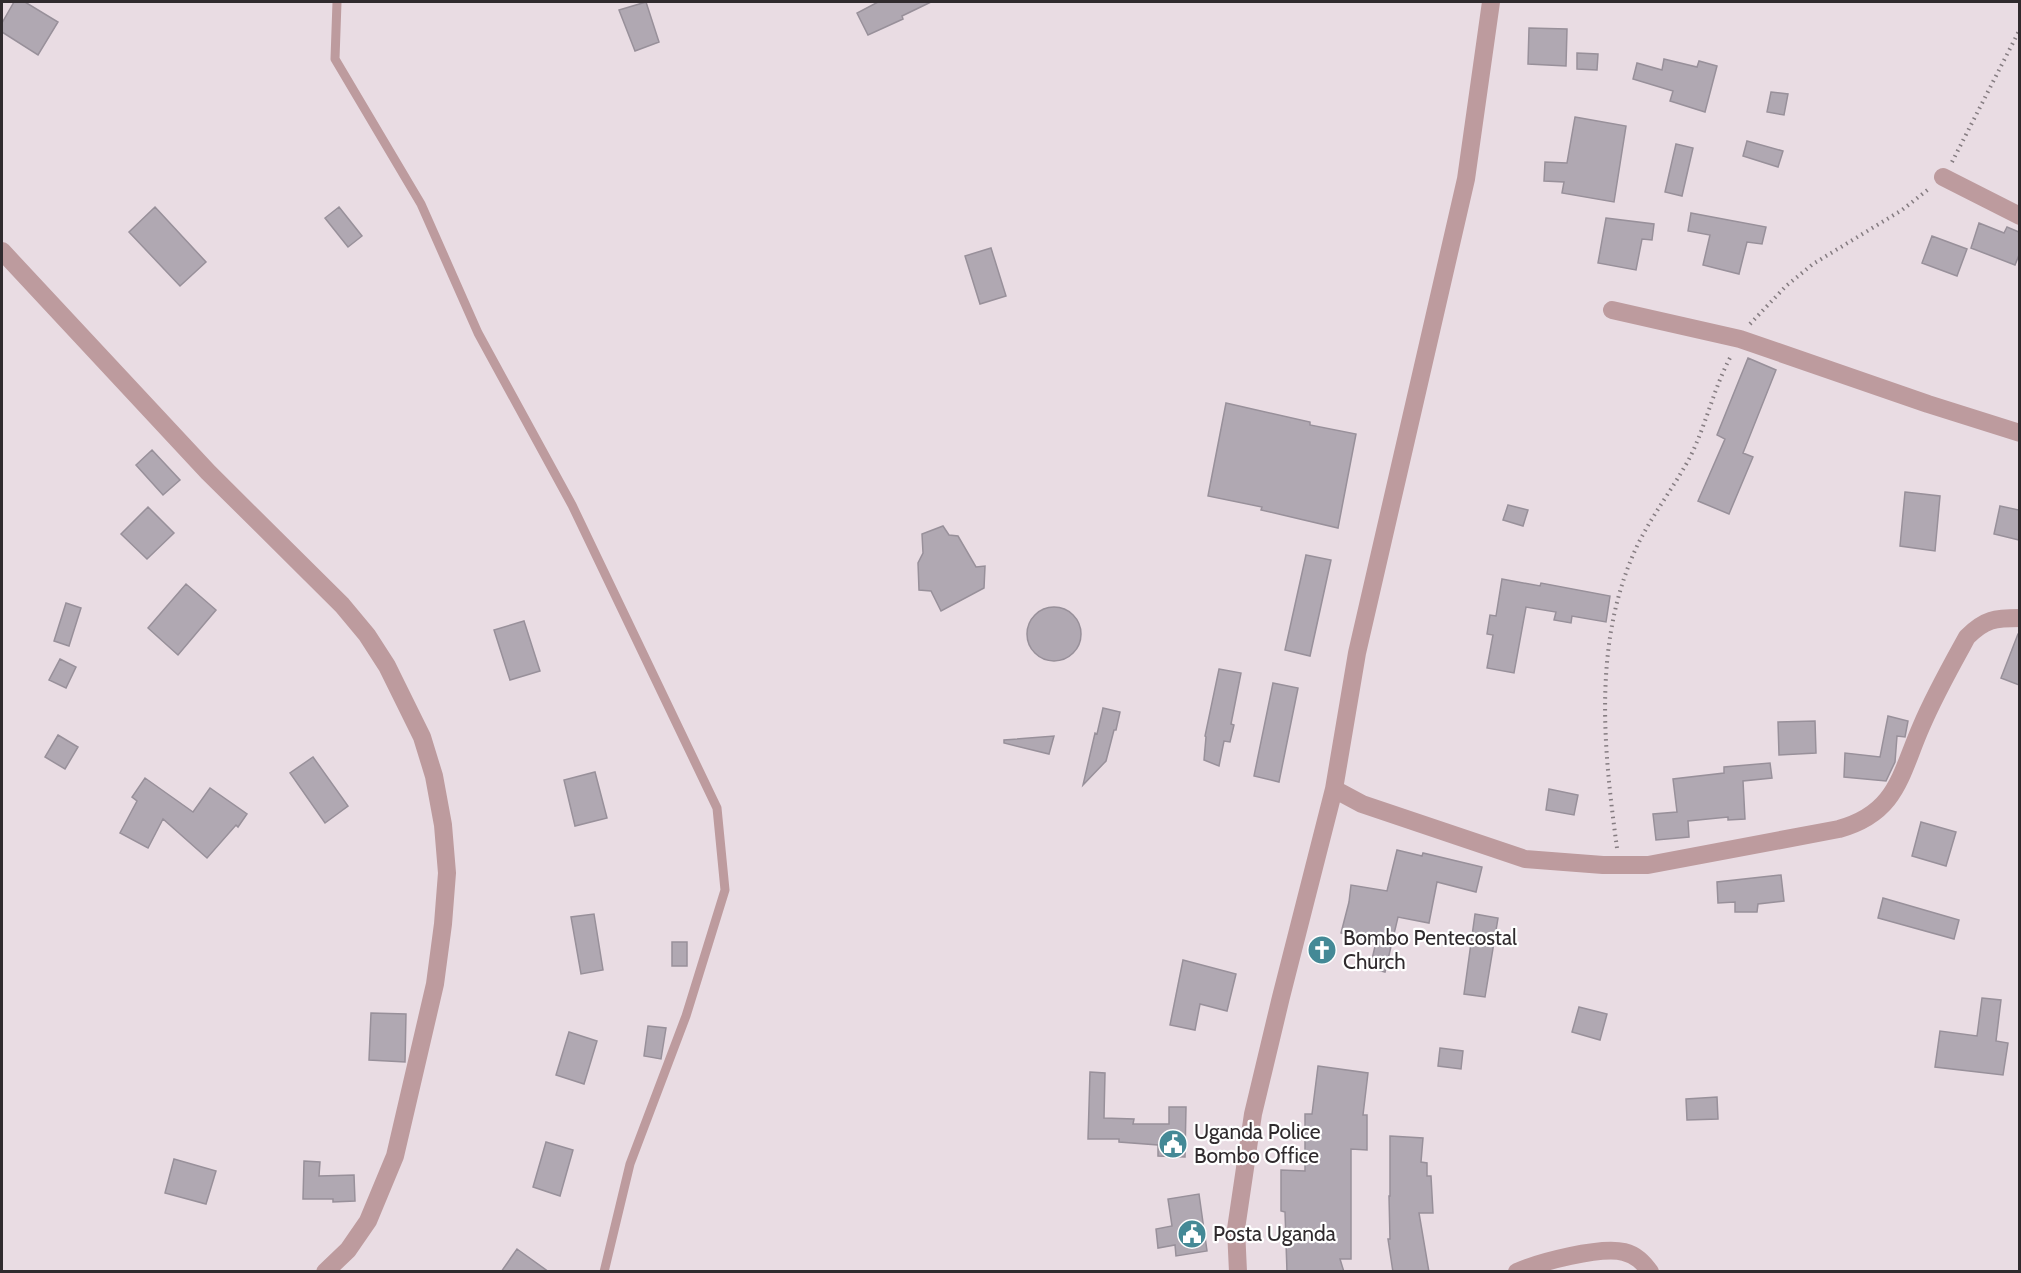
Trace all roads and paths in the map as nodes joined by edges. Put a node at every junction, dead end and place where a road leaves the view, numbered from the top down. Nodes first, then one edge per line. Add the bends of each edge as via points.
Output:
1 (337, 2) edge
2 (1491, 2) edge
3 (2019, 29) edge
4 (1943, 177) junction
5 (2019, 216) edge
6 (2, 251) edge
7 (1612, 310) dead end
8 (1740, 339) junction
9 (2019, 433) edge
10 (2019, 618) edge
11 (1334, 789) junction
12 (1620, 865) junction
13 (325, 1272) edge
14 (604, 1272) edge
15 (1238, 1272) edge
16 (1517, 1272) edge
17 (1650, 1272) edge

1 - 14 lane via 335,59 421,204 478,333 572,505 717,808 725,890 686,1016 630,1164
2 - 11 street via 1466,179 1357,653
3 - 4 path
4 - 5 street
4 - 8 path via 1902,210 1812,264 1753,319
6 - 13 street via 208,472 342,606 387,666 423,737 443,825 447,873 435,984 395,1156 368,1221 348,1250
7 - 8 street
8 - 9 street
8 - 12 path via 1720,376 1706,424 1688,461 1633,555 1608,643 1606,751
10 - 12 street via 1991,620 1977,626 1967,637 1920,727 1901,779 1873,815 1839,829 1648,865
11 - 12 street via 1362,804 1525,859
11 - 15 street via 1253,1114 1236,1229
16 - 17 street via 1564,1258 1623,1251 1639,1258

